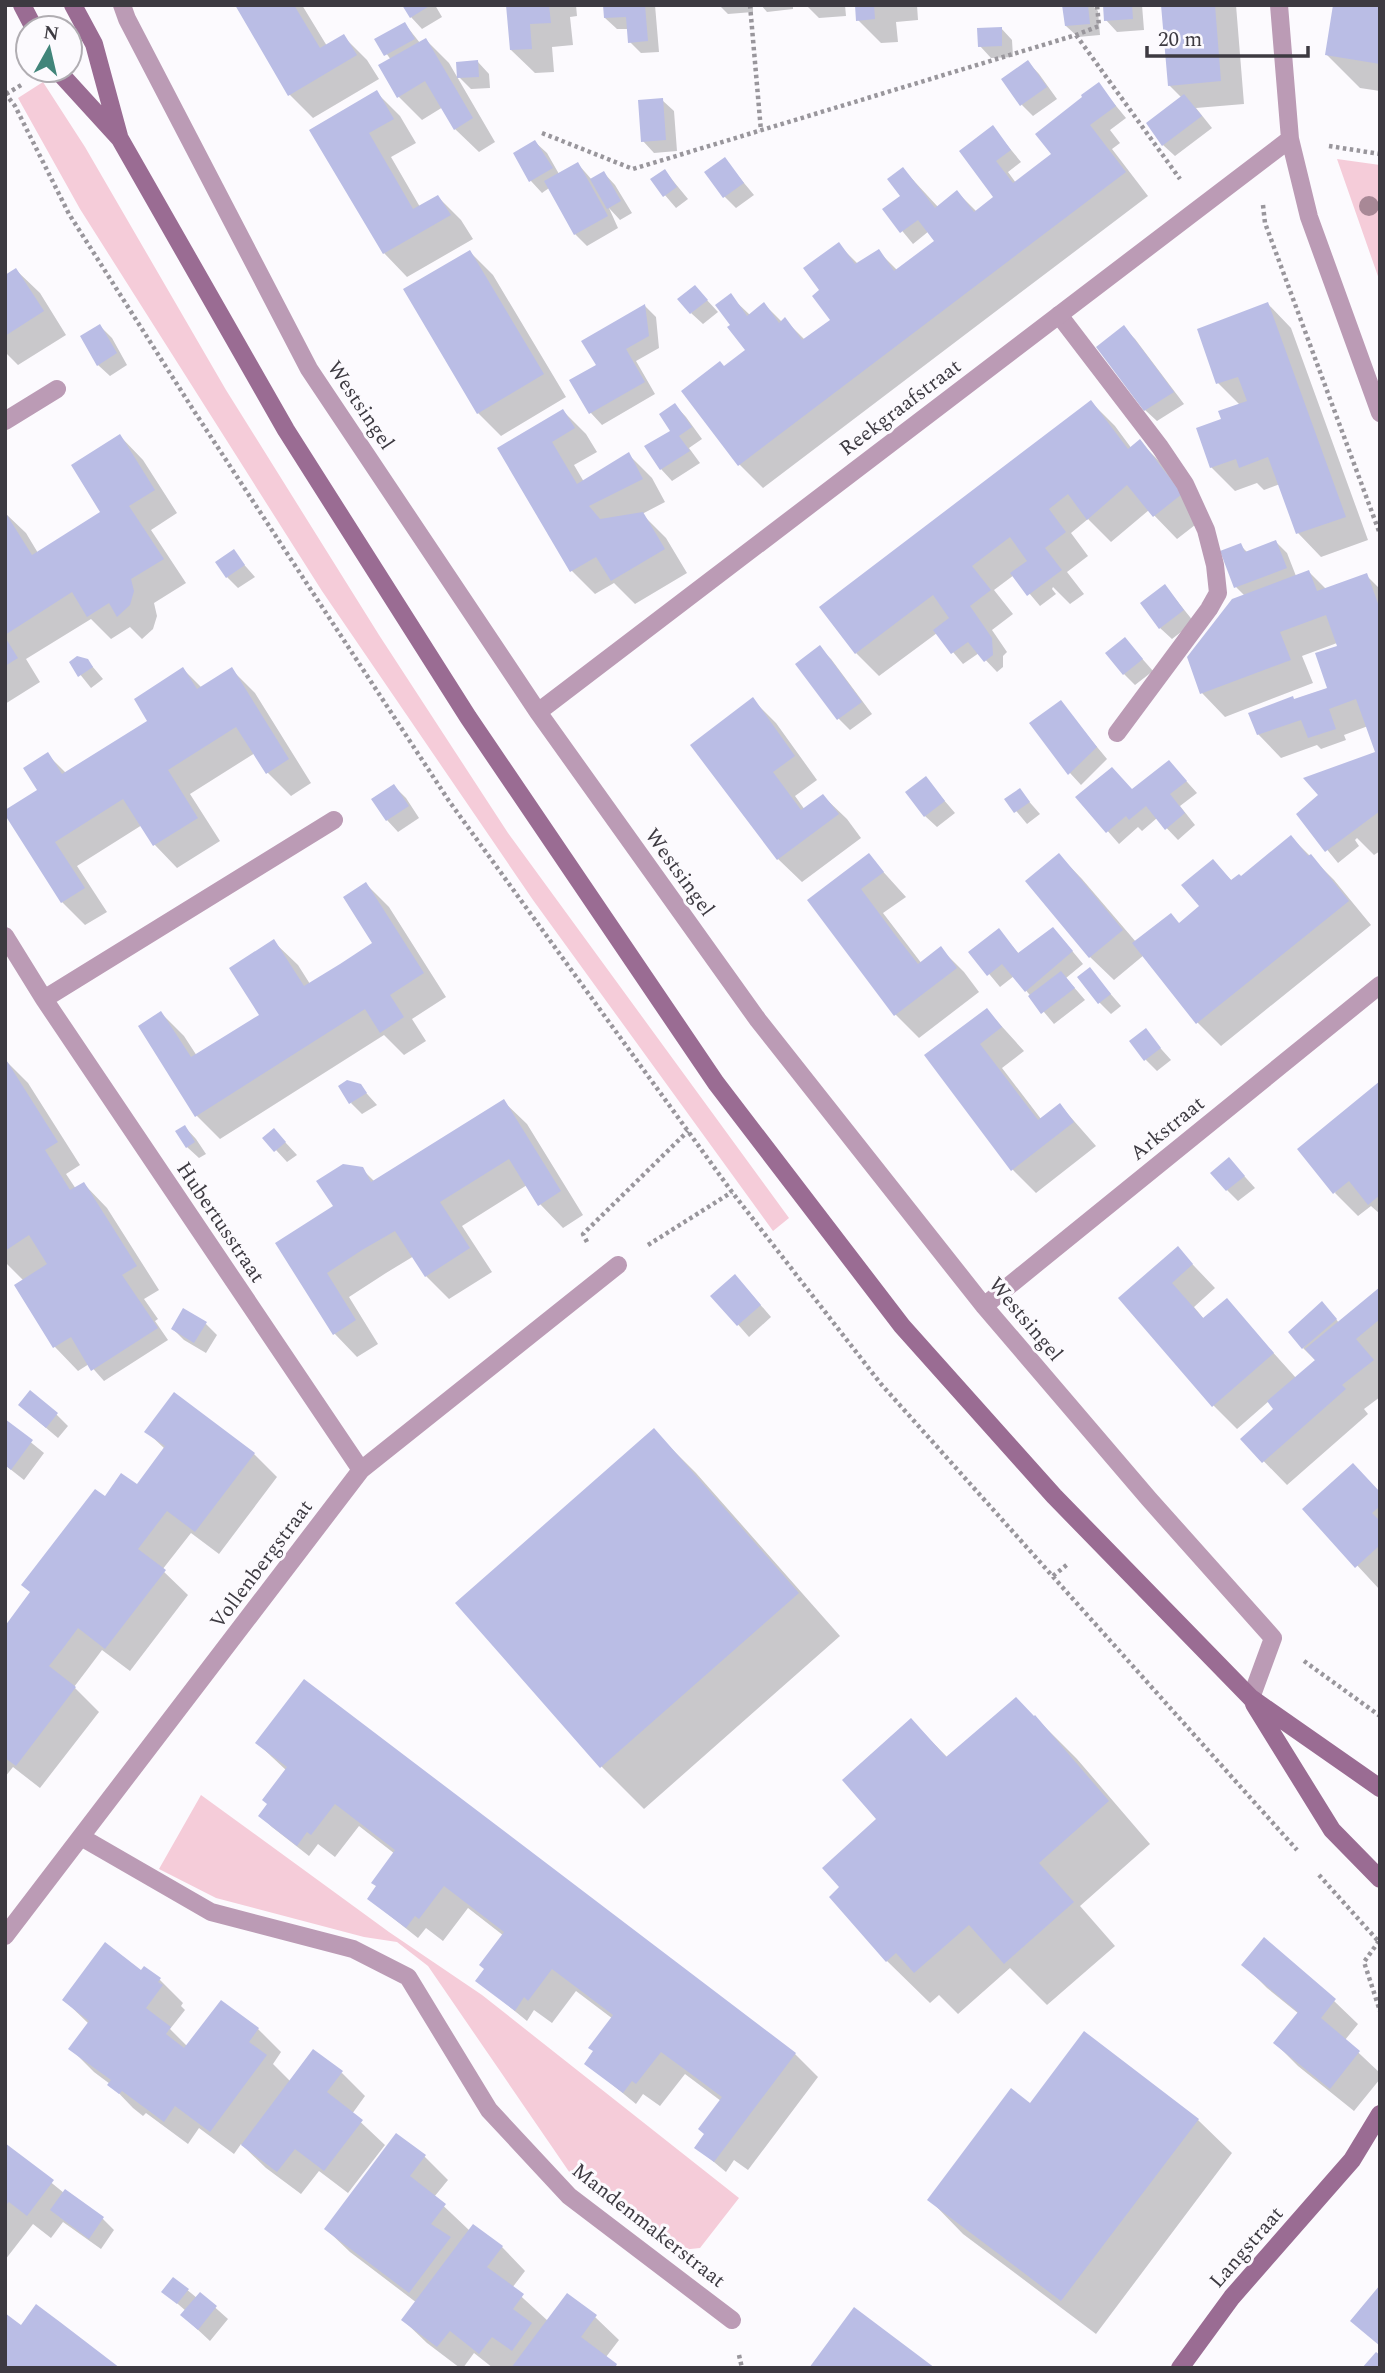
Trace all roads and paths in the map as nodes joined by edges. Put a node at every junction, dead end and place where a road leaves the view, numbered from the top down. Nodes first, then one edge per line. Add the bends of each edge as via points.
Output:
1 (73, 5) edge
2 (122, 5) edge
3 (750, 5) edge
4 (1097, 5) edge
5 (1279, 5) edge
6 (1076, 35) junction
7 (70, 84) edge
8 (761, 131) junction
9 (542, 132) dead end
10 (120, 139) junction
11 (1290, 139) junction
12 (1380, 154) edge
13 (1201, 208) junction
14 (1059, 315) junction
15 (57, 389) dead end
16 (1380, 413) edge
17 (5, 421) edge
18 (538, 712) junction
19 (1117, 733) dead end
20 (334, 820) dead end
21 (5, 936) edge
22 (1380, 985) edge
23 (44, 999) junction
24 (688, 1131) dead end
25 (732, 1192) dead end
26 (613, 1269) junction
27 (984, 1306) junction
28 (361, 1470) junction
29 (1273, 1638) junction
30 (1251, 1698) junction
31 (1380, 1716) edge
32 (1380, 1788) edge
33 (81, 1837) junction
34 (1380, 1880) edge
35 (5, 1936) edge
36 (1380, 1941) edge
37 (1380, 2011) edge
38 (1380, 2114) edge
39 (1380, 2141) edge
40 (1352, 2160) junction
41 (732, 2320) dead end
42 (1180, 2368) edge

1 - 10 main road via 93,44
2 - 18 street, Westsingel via 309,369
3 - 8 path
4 - 6 path via 1099,26
5 - 11 street
6 - 8 path
6 - 13 path
7 - 10 main road
8 - 9 path via 633,169
10 - 30 main road via 286,430 468,717 716,1083 902,1326 1055,1496
11 - 12 path
11 - 13 street, Reekgraafstraat
11 - 16 street via 1309,217
13 - 14 street, Reekgraafstraat
14 - 18 street, Reekgraafstraat
14 - 19 street via 1185,484 1206,530 1215,565 1218,593 1209,609
15 - 17 street
18 - 27 street, Westsingel via 758,1020
20 - 23 street
21 - 23 street, Hubertusstraat
22 - 27 street, Arkstraat
23 - 28 street, Hubertusstraat
24 - 26 path via 583,1234
25 - 26 path
26 - 28 street, Vollenbergstraat
27 - 29 street, Westsingel
28 - 33 street, Vollenbergstraat
29 - 30 street
29 - 31 path
30 - 32 main road
30 - 34 main road via 1332,1830
33 - 35 street, Vollenbergstraat
33 - 41 street, Mandenmakerstraat via 211,1912 353,1949 408,1978 489,2110 569,2196
36 - 37 path via 1364,1962
38 - 40 main road, Langstraat
39 - 40 main road, Langstraat
40 - 42 main road, Langstraat via 1232,2297

